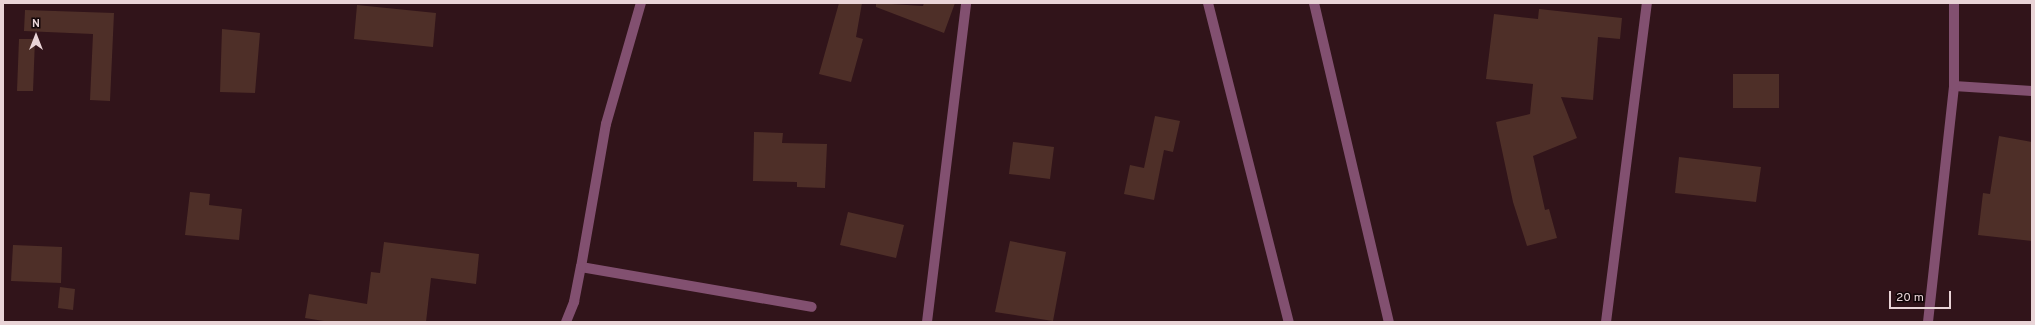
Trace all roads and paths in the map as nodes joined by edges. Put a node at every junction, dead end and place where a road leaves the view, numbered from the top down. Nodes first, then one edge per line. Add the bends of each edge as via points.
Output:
1 (641, 3) edge
2 (966, 3) edge
3 (1208, 3) edge
4 (1314, 3) edge
5 (1647, 3) edge
6 (1954, 3) edge
7 (1954, 86) junction
8 (2032, 91) edge
9 (582, 267) junction
10 (812, 308) dead end
11 (566, 322) edge
12 (927, 322) edge
13 (1289, 322) edge
14 (1389, 322) edge
15 (1606, 322) edge
16 (1928, 322) edge

1 - 9 street via 606,124
2 - 12 street
3 - 13 street
4 - 14 street
5 - 15 street
6 - 7 street
7 - 8 street
7 - 16 street
9 - 10 street
9 - 11 street via 574,302

